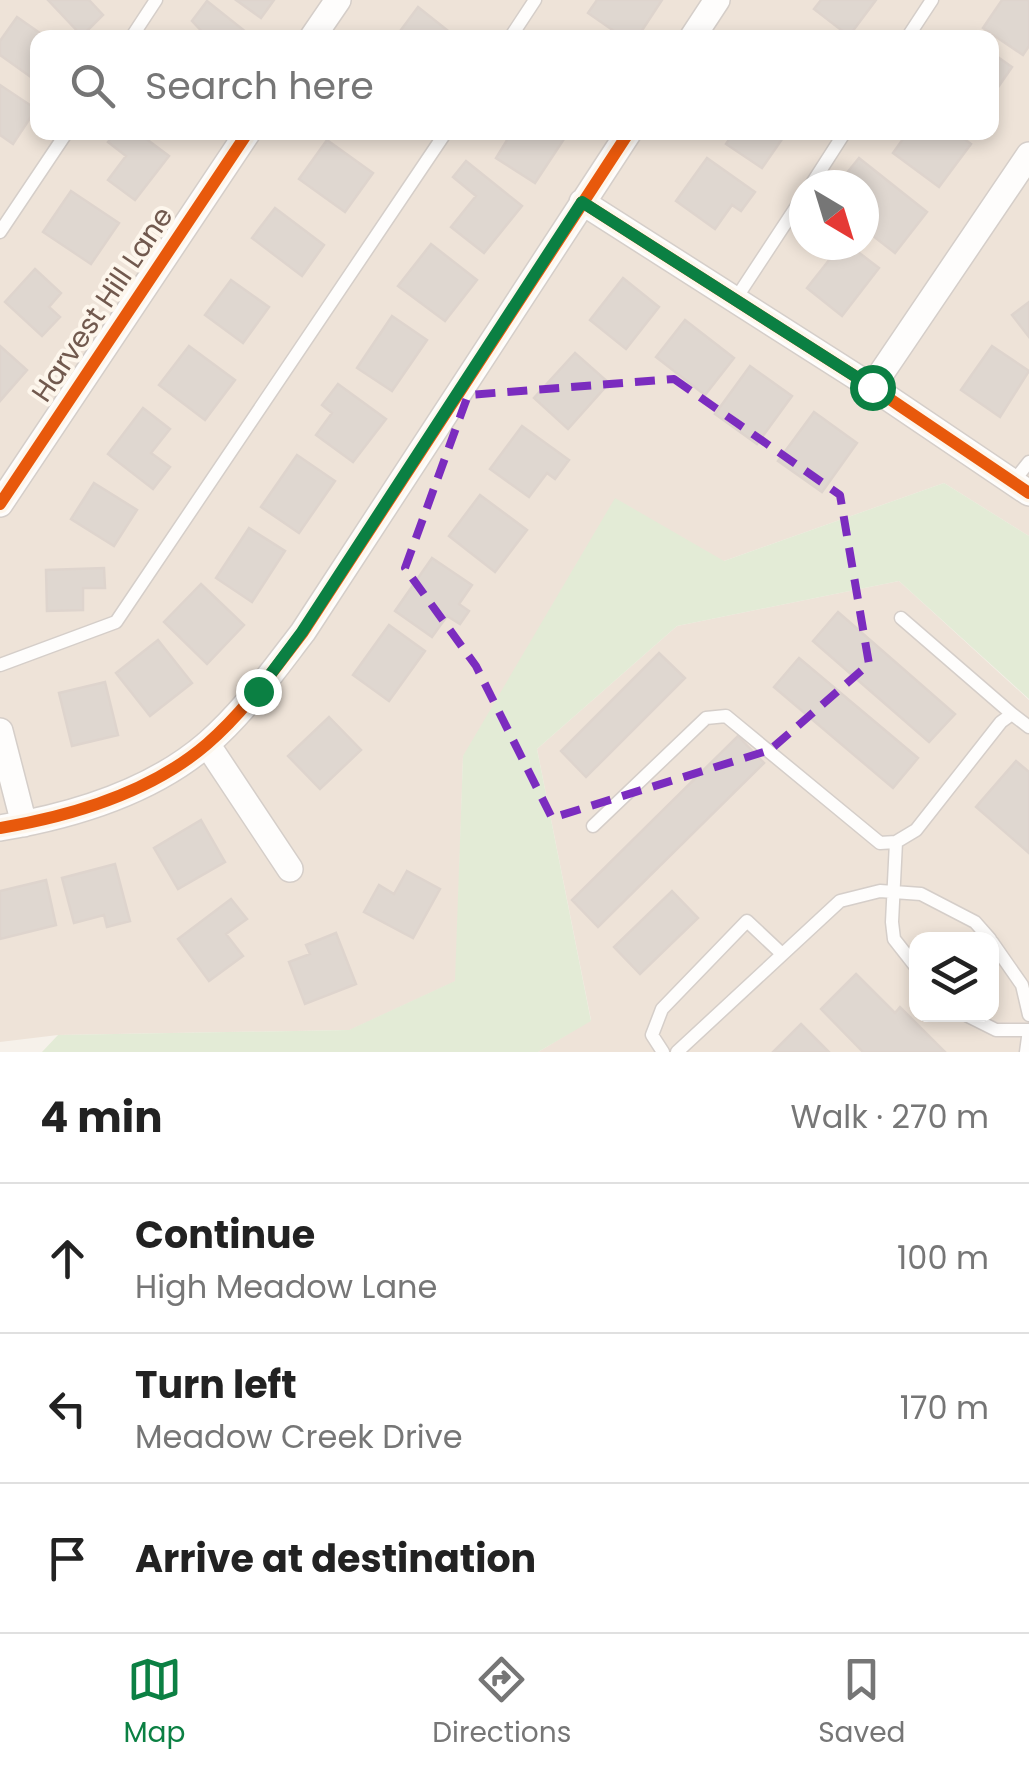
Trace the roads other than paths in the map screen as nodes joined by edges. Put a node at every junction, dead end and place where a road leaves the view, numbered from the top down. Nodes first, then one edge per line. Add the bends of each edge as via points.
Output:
1 (156, 0) edge
2 (338, 0) edge
3 (536, 0) edge
4 (717, 0) edge
5 (932, 0) edge
6 (136, 30) edge
7 (317, 30) edge
8 (515, 30) edge
9 (697, 30) edge
10 (912, 30) edge
11 (62, 140) edge
12 (243, 140) edge
13 (441, 140) edge
14 (623, 140) edge
15 (840, 140) edge
16 (1029, 155) edge
17 (821, 170) edge
18 (582, 202) junction
19 (789, 218) edge
20 (0, 232) edge
21 (735, 300) junction
22 (872, 387) junction
23 (1024, 479) edge
24 (0, 504) edge
25 (901, 618) dead end
26 (0, 665) edge
27 (1012, 714) junction
28 (1029, 727) edge
29 (0, 731) edge
30 (206, 744) junction
31 (12, 826) edge
32 (594, 826) dead end
33 (896, 842) junction
34 (290, 869) dead end
35 (895, 892) junction
36 (983, 932) edge
37 (999, 952) edge
38 (781, 953) junction
39 (909, 958) edge
40 (1027, 1000) edge
41 (1029, 1015) edge
42 (980, 1022) edge
43 (1029, 1030) edge
44 (662, 1052) edge
45 (677, 1052) edge
46 (1026, 1052) edge

1 - 6 lane
2 - 7 street
3 - 8 lane
4 - 9 street
5 - 10 lane
11 - 20 lane
12 - 24 street, Harvest Hill Lane
13 - 26 lane via 116,622
14 - 18 street
15 - 17 lane
16 - 22 street
18 - 21 street
18 - 30 street via 302,632
19 - 21 lane
21 - 22 street
22 - 23 street
25 - 27 lane
27 - 28 lane
27 - 33 lane via 916,830
29 - 31 street
30 - 31 street via 160,778 89,807
30 - 34 street
32 - 33 lane via 706,718 726,716 880,842
33 - 35 lane
35 - 36 lane via 920,894
35 - 38 lane via 840,900
35 - 39 lane via 894,939
37 - 40 lane
38 - 44 lane via 748,920 662,1009 652,1036
38 - 45 lane
40 - 41 lane
42 - 43 lane via 996,1030
43 - 46 lane

